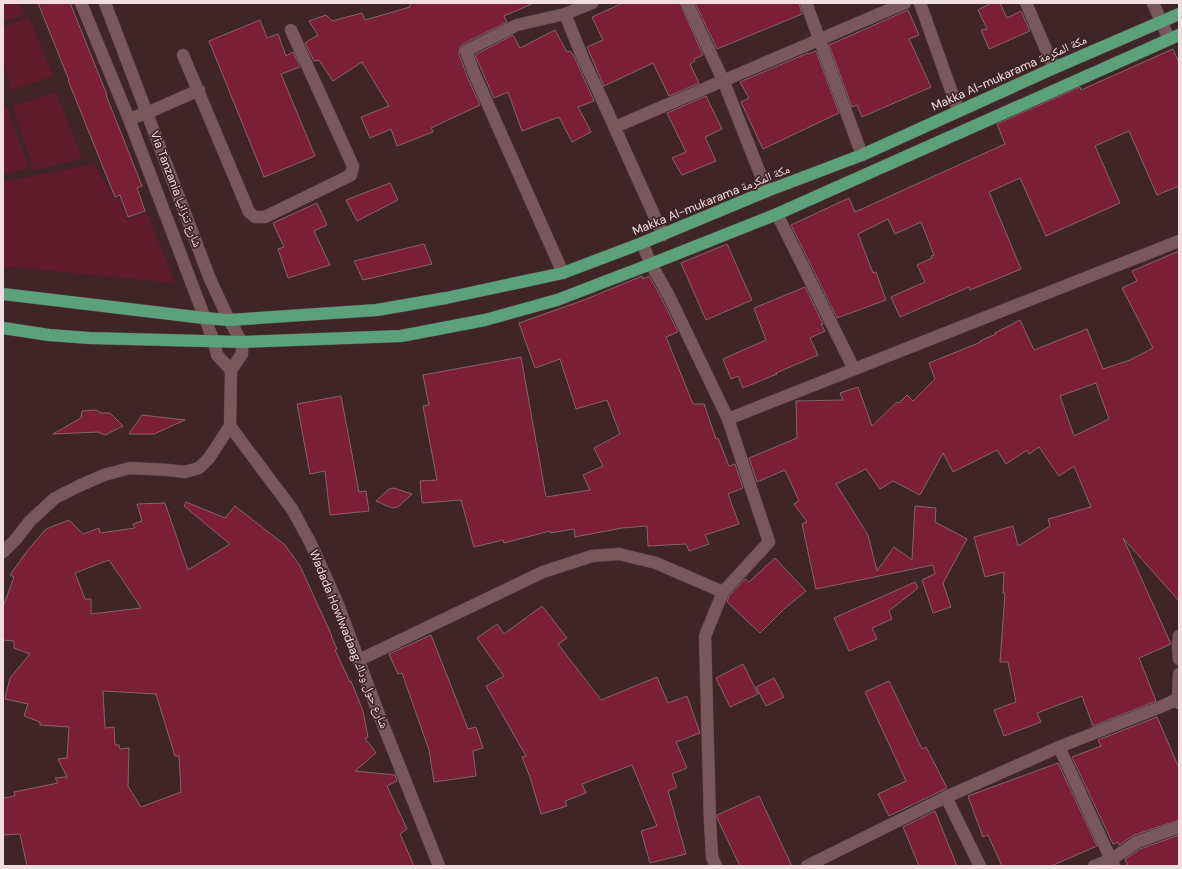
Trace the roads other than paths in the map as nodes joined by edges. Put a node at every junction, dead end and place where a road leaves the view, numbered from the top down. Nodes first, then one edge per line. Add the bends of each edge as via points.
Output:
1 (81, 3) edge
2 (105, 3) edge
3 (592, 3) edge
4 (687, 3) edge
5 (806, 3) edge
6 (905, 3) edge
7 (920, 3) edge
8 (1026, 3) edge
9 (1153, 3) edge
10 (565, 14) junction
11 (1179, 14) edge
12 (1161, 22) junction
13 (291, 30) dead end
14 (1174, 37) edge
15 (820, 39) junction
16 (183, 55) dead end
17 (1054, 68) junction
18 (723, 80) junction
19 (199, 90) junction
20 (958, 110) junction
21 (147, 113) junction
22 (129, 119) junction
23 (615, 127) junction
24 (862, 155) junction
25 (767, 191) junction
26 (777, 214) junction
27 (663, 235) junction
28 (1179, 241) edge
29 (642, 243) junction
30 (651, 264) junction
31 (562, 274) junction
32 (3, 294) edge
33 (204, 318) junction
34 (229, 320) junction
35 (3, 328) edge
36 (214, 342) junction
37 (242, 342) junction
38 (854, 369) junction
39 (231, 370) junction
40 (728, 419) junction
41 (230, 426) junction
42 (3, 552) edge
43 (723, 592) junction
44 (1179, 636) edge
45 (1179, 659) edge
46 (359, 660) junction
47 (1179, 674) edge
48 (1178, 701) edge
49 (1058, 747) junction
50 (946, 797) junction
51 (1179, 827) edge
52 (1113, 863) edge
53 (439, 866) edge
54 (716, 866) edge
55 (807, 866) edge
56 (980, 866) edge
57 (1094, 866) edge

1 - 22 street, Via Tanzania شارع تنزانيا
2 - 21 street, Via Tanzania شارع تنزانيا
3 - 10 street
4 - 18 street
5 - 15 street
6 - 15 street
7 - 20 street
8 - 17 street
9 - 12 street
10 - 23 street
10 - 31 street via 517,25 466,51
11 - 12 highway, Makka Al-mukarama مكة المكرمة
12 - 14 street
12 - 17 highway, Makka Al-mukarama مكة المكرمة
13 - 19 street via 353,166 351,175 265,217 255,217 249,212
14 - 26 highway
15 - 18 street
15 - 24 street
16 - 19 street
17 - 20 highway, Makka Al-mukarama مكة المكرمة
18 - 23 street
18 - 25 street
19 - 21 street
20 - 24 highway, Makka Al-mukarama مكة المكرمة
21 - 22 street
21 - 34 street, Via Tanzania شارع تنزانيا via 210,279
22 - 33 street, Via Tanzania شارع تنزانيا
23 - 27 street
24 - 25 highway, Makka Al-mukarama مكة المكرمة
25 - 27 highway, Makka Al-mukarama مكة المكرمة
26 - 30 highway
26 - 38 street
27 - 29 highway, Makka Al-mukarama مكة المكرمة
28 - 38 street
29 - 30 street
29 - 31 highway, Makka Al-mukarama مكة المكرمة
30 - 37 highway via 550,302 485,320 401,336
30 - 40 street
31 - 34 highway, Makka Al-mukarama مكة المكرمة via 377,310
32 - 33 highway, Makka Al-mukarama مكة المكرمة
33 - 34 highway, Makka Al-mukarama مكة المكرمة
33 - 36 street, Via Tanzania شارع تنزانيا
34 - 37 street, Via Tanzania شارع تنزانيا
35 - 36 highway via 89,338
36 - 37 highway
36 - 39 street, Via Tanzania شارع تنزانيا via 217,355
37 - 39 street via 242,354
38 - 40 street
39 - 41 street
40 - 43 street via 769,542
41 - 42 street via 209,458 199,468 185,472 130,468 104,475 55,498 30,521
41 - 46 street, Wadada Howlwadaag شارع حول وداك via 292,509 334,596
43 - 46 street via 656,563 619,554 592,556 543,572
43 - 54 street via 705,636 710,821 712,857
44 - 45 street
46 - 53 street, Wadada Howlwadaag شارع حول وداك
47 - 48 street
48 - 49 street
49 - 50 street
49 - 52 street
50 - 55 street
50 - 56 street
51 - 52 street via 1137,842
52 - 57 street

